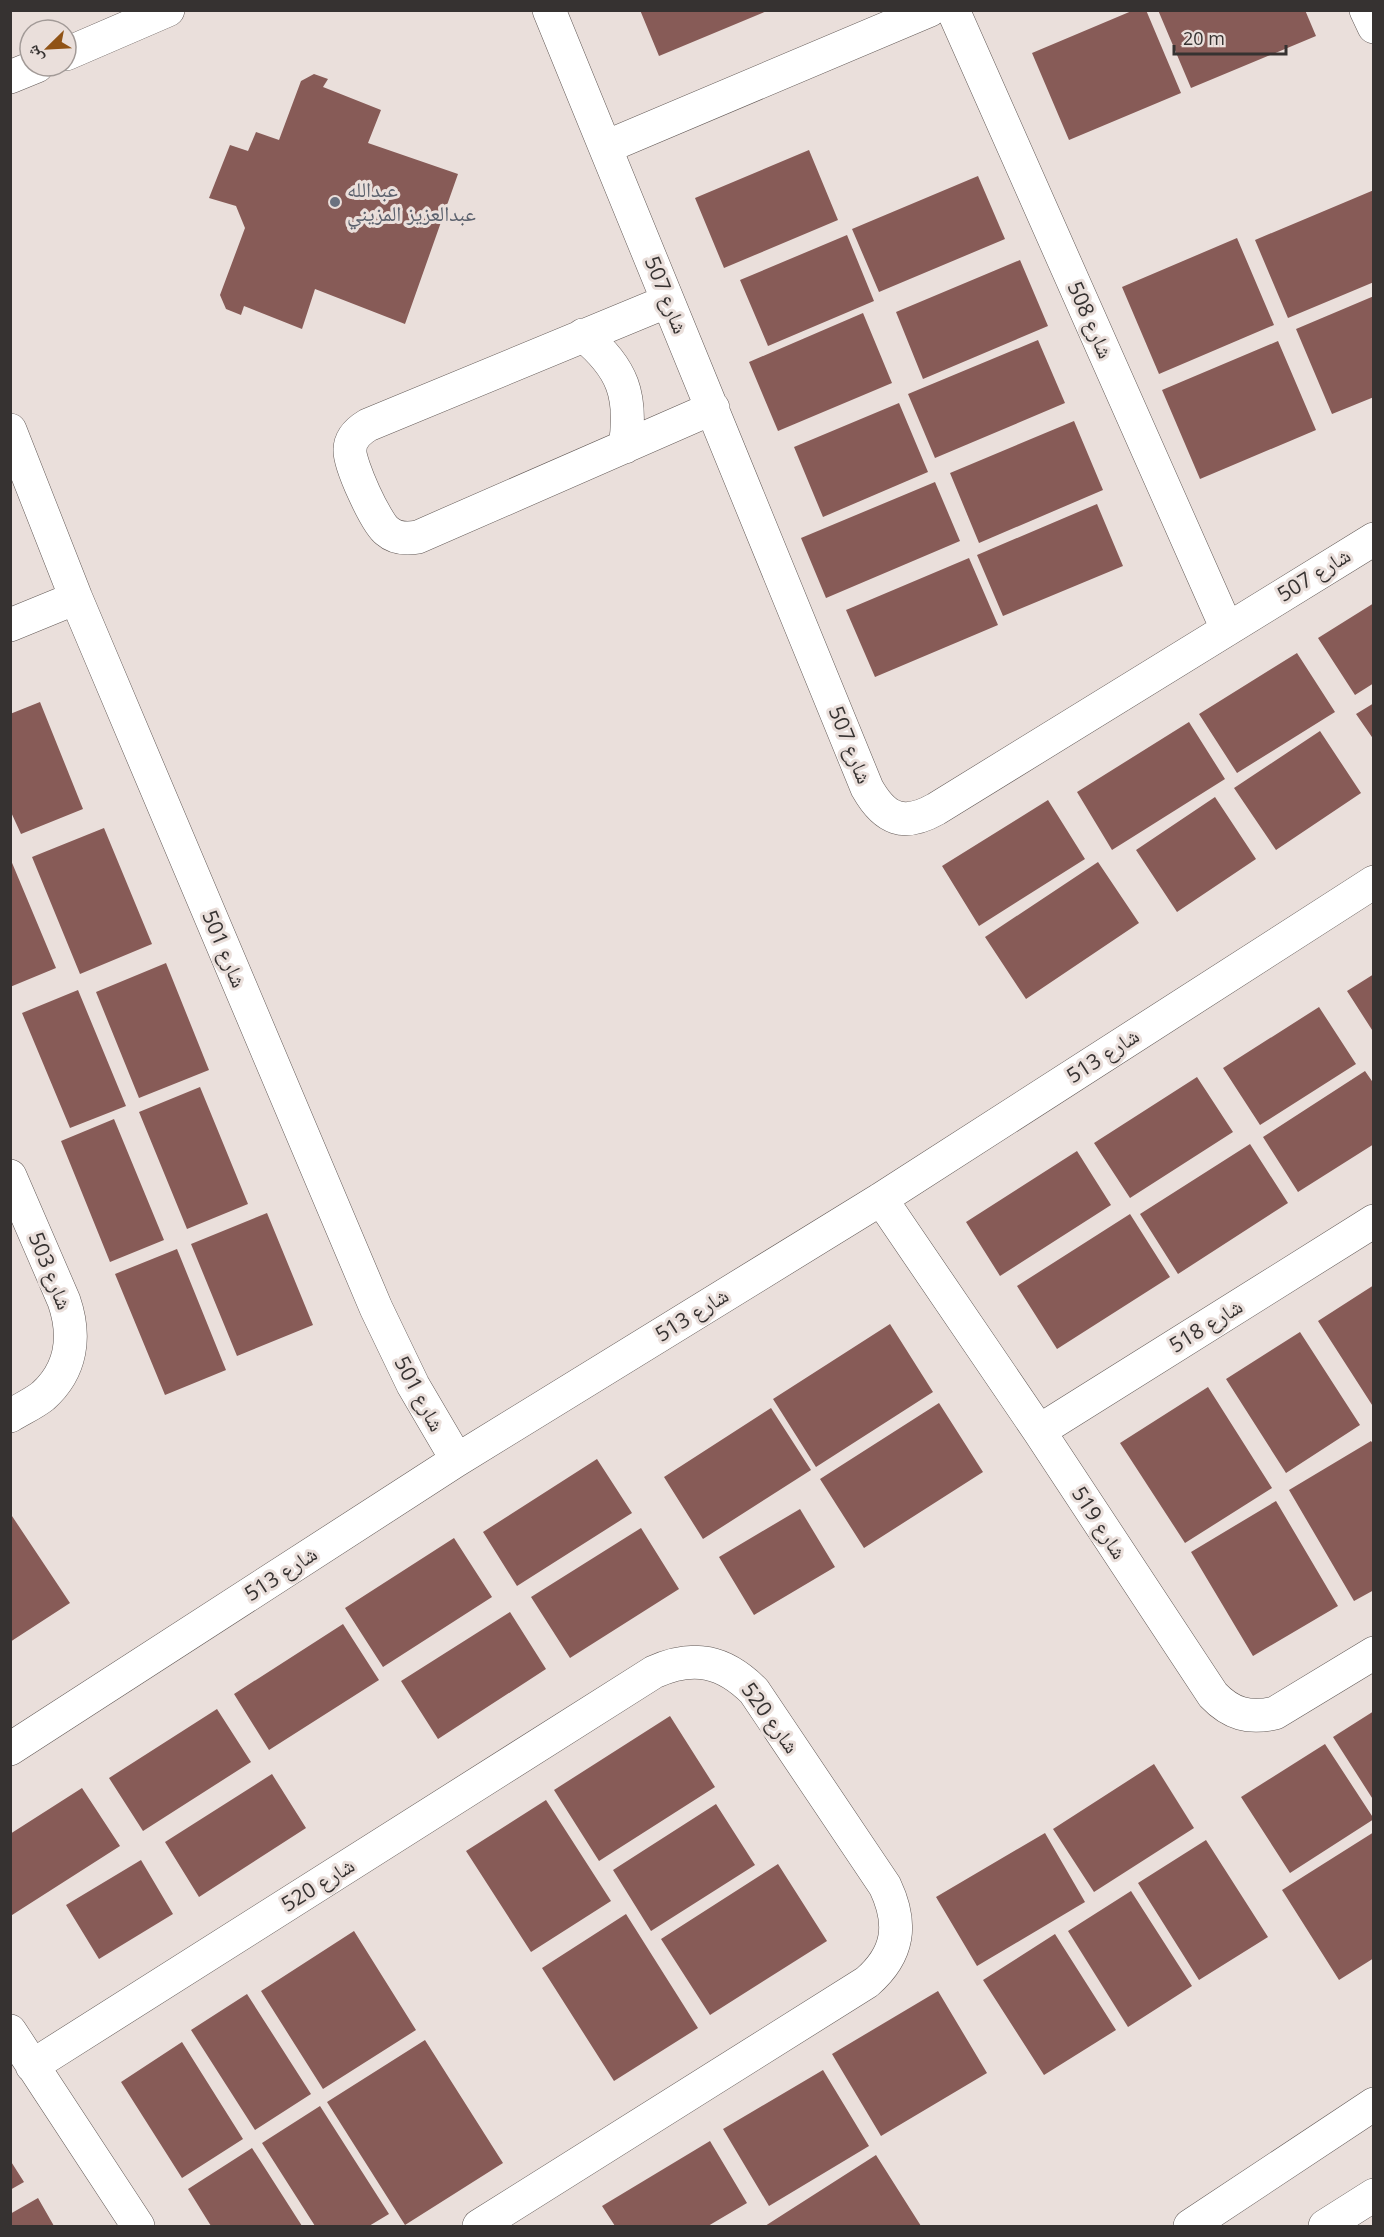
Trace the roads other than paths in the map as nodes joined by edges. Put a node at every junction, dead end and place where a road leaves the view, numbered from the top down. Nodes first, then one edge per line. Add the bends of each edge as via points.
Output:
1 (549, 10) edge
2 (930, 10) edge
3 (953, 10) edge
4 (1366, 10) edge
5 (167, 11) edge
6 (1374, 27) edge
7 (78, 49) edge
8 (606, 147) junction
9 (668, 301) junction
10 (584, 335) junction
11 (713, 408) junction
12 (10, 430) edge
13 (625, 447) junction
14 (1374, 539) edge
15 (76, 598) junction
16 (10, 625) edge
17 (1227, 629) junction
18 (1374, 882) edge
19 (10, 1176) edge
20 (881, 1199) junction
21 (1374, 1221) edge
22 (10, 1416) edge
23 (1039, 1431) junction
24 (457, 1460) junction
25 (1374, 1653) edge
26 (10, 1749) edge
27 (10, 2031) edge
28 (32, 2066) junction
29 (1374, 2104) edge
30 (1374, 2194) edge
31 (138, 2226) edge
32 (479, 2226) edge
33 (1190, 2226) edge
34 (1325, 2226) edge

1 - 8 street, شارع 507
2 - 8 street
3 - 17 street, شارع 508
4 - 6 street
5 - 7 street
8 - 9 street, شارع 507
9 - 10 street
9 - 11 street, شارع 507
10 - 13 street via 603,351 618,372 629,421
10 - 13 street via 368,425 352,440 352,463 381,526 396,537 408,538
11 - 13 street
11 - 17 street, شارع 507 via 867,788 884,812 897,818 924,816
12 - 15 street, شارع 501
14 - 17 street, شارع 507
15 - 16 street
15 - 24 street, شارع 501 via 376,1308 413,1385
18 - 20 street, شارع 513
19 - 22 street, شارع 503 via 64,1301 71,1338 68,1357 52,1386
20 - 23 street, شارع 519
20 - 24 street, شارع 513
21 - 23 street, شارع 518
23 - 25 street, شارع 519 via 1213,1695 1232,1711 1260,1717 1275,1713
24 - 26 street, شارع 513
27 - 28 street
28 - 31 street
28 - 32 street, شارع 520 via 654,1672 670,1664 689,1662 725,1668 754,1691 885,1886 896,1920 890,1955 867,1982
29 - 33 street
30 - 34 street

